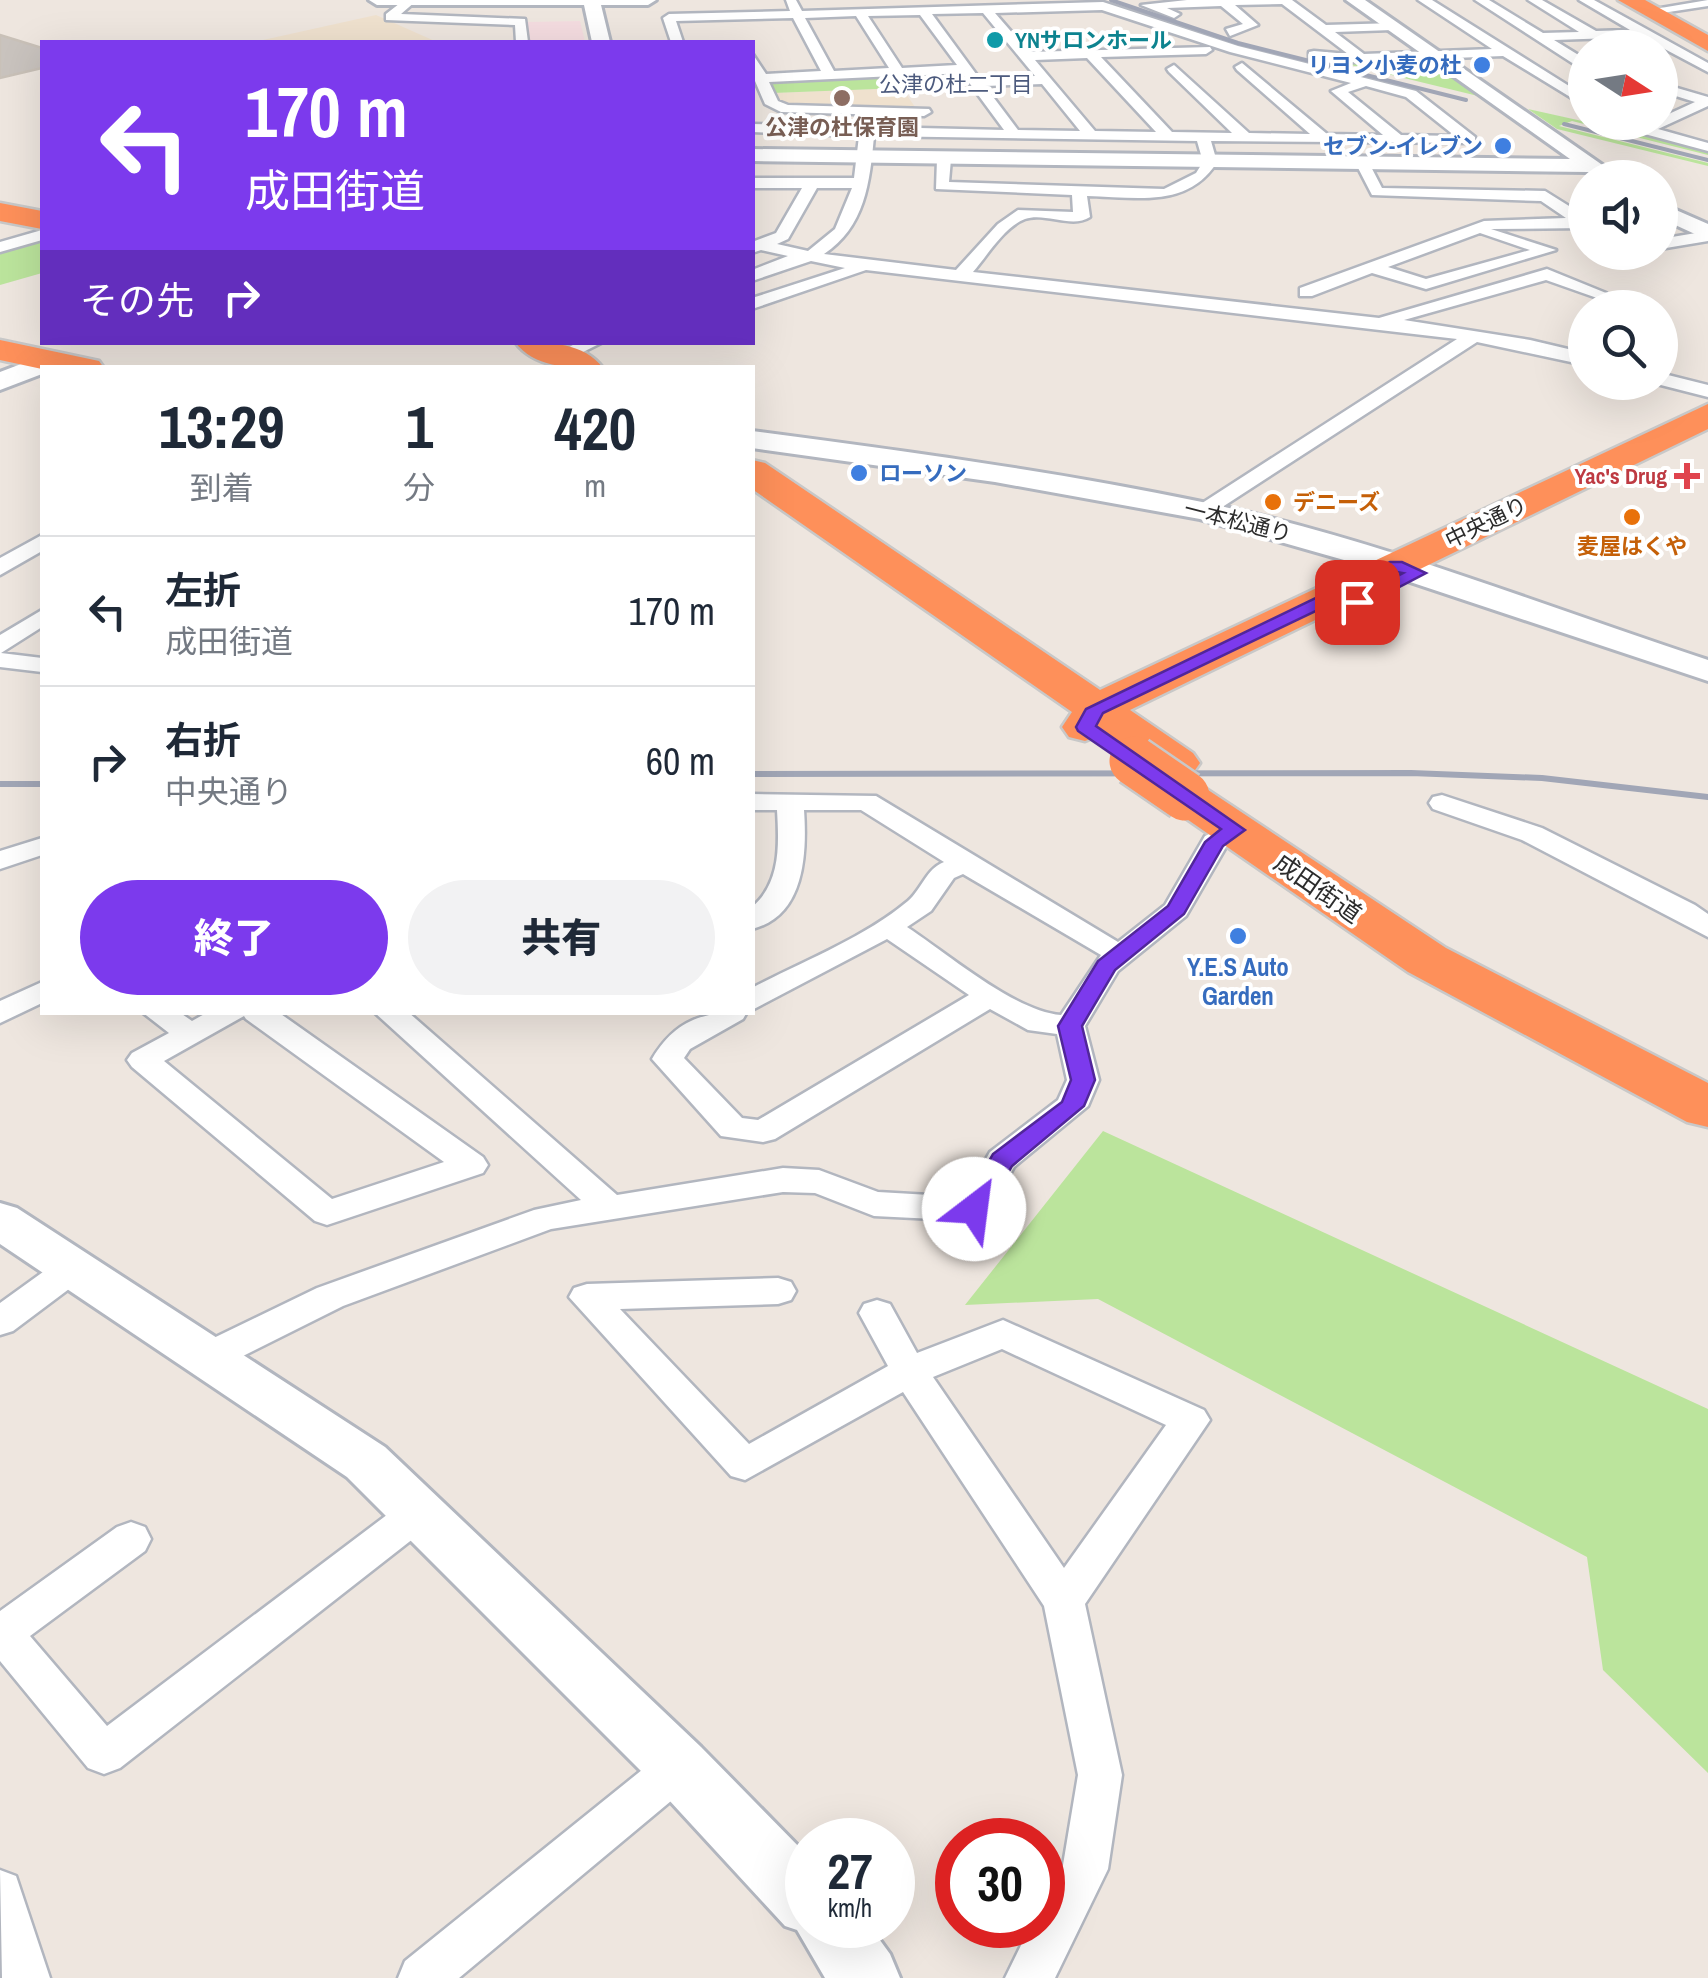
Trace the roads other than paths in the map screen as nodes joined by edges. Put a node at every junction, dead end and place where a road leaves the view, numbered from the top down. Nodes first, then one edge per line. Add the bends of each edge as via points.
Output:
1 (377, 0) edge
2 (648, 0) edge
3 (790, 0) edge
4 (1354, 0) edge
5 (1424, 0) edge
6 (1481, 0) edge
7 (1534, 0) edge
8 (1585, 0) edge
9 (410, 1) edge
10 (591, 1) edge
11 (1223, 2) edge
12 (1708, 2) edge
13 (986, 9) junction
14 (923, 11) junction
15 (860, 12) junction
16 (798, 14) junction
17 (1641, 15) edge
18 (1140, 20) junction
19 (998, 24) junction
20 (1392, 26) junction
21 (1322, 28) junction
22 (1585, 30) edge
23 (1606, 30) edge
24 (1230, 32) junction
25 (1184, 34) junction
26 (1151, 35) dead end
27 (1568, 36) edge
28 (1542, 37) junction
29 (1011, 39) junction
30 (1028, 39) dead end
31 (522, 40) edge
32 (601, 40) edge
33 (677, 40) edge
34 (1234, 49) junction
35 (1698, 50) edge
36 (1506, 52) junction
37 (1091, 54) junction
38 (1433, 55) junction
39 (1568, 55) edge
40 (1024, 56) junction
41 (1708, 56) edge
42 (1361, 58) junction
43 (1291, 64) junction
44 (1568, 67) edge
45 (1174, 68) junction
46 (1197, 68) dead end
47 (1708, 68) edge
48 (966, 69) junction
49 (1154, 69) dead end
50 (1533, 69) junction
51 (898, 72) junction
52 (829, 74) junction
53 (1044, 80) junction
54 (1708, 80) edge
55 (1678, 81) edge
56 (976, 82) junction
57 (1366, 82) junction
58 (760, 88) edge
59 (1563, 88) junction
60 (1568, 88) edge
61 (1678, 88) edge
62 (1568, 91) edge
63 (1708, 101) edge
64 (924, 112) junction
65 (1678, 115) edge
66 (755, 128) edge
67 (867, 132) junction
68 (937, 133) junction
69 (1014, 134) junction
70 (1090, 135) junction
71 (1166, 136) junction
72 (1203, 136) junction
73 (1245, 137) junction
74 (1323, 138) junction
75 (1396, 138) junction
76 (1678, 139) edge
77 (1708, 146) edge
78 (755, 155) edge
79 (864, 158) junction
80 (944, 159) junction
81 (1584, 160) edge
82 (1210, 162) junction
83 (1362, 164) junction
84 (1568, 171) edge
85 (755, 183) edge
86 (860, 183) junction
87 (812, 185) junction
88 (1079, 193) junction
89 (1568, 211) edge
90 (0, 212) edge
91 (1678, 219) edge
92 (40, 220) edge
93 (0, 221) edge
94 (1568, 222) edge
95 (1475, 230) junction
96 (40, 231) edge
97 (40, 233) edge
98 (1708, 235) edge
99 (1678, 241) edge
100 (756, 246) edge
101 (0, 247) edge
102 (808, 258) junction
103 (869, 266) junction
104 (1372, 268) junction
105 (962, 274) junction
106 (755, 275) edge
107 (1590, 290) edge
108 (1306, 292) dead end
109 (755, 303) edge
110 (1374, 324) junction
111 (1474, 336) junction
112 (523, 345) edge
113 (0, 350) edge
114 (1568, 355) edge
115 (573, 358) edge
116 (50, 361) junction
117 (40, 365) edge
118 (40, 365) edge
119 (71, 365) edge
120 (0, 382) edge
121 (1678, 384) edge
122 (1708, 392) edge
123 (1708, 416) edge
124 (1708, 432) edge
125 (755, 439) edge
126 (755, 473) edge
127 (755, 496) edge
128 (1203, 511) junction
129 (40, 543) edge
130 (0, 568) edge
131 (1407, 569) junction
132 (40, 618) edge
133 (0, 646) edge
134 (0, 660) edge
135 (40, 665) edge
136 (1708, 671) edge
137 (1157, 763) junction
138 (755, 802) edge
139 (790, 802) junction
140 (1442, 803) dead end
141 (40, 847) edge
142 (0, 859) edge
143 (965, 863) junction
144 (755, 918) edge
145 (888, 927) junction
146 (1708, 928) edge
147 (1121, 952) junction
148 (40, 992) edge
149 (990, 996) junction
150 (755, 999) edge
151 (0, 1013) edge
152 (162, 1015) edge
153 (226, 1015) edge
154 (261, 1015) edge
155 (391, 1015) edge
156 (727, 1015) edge
157 (1070, 1026) junction
158 (191, 1034) junction
159 (1708, 1079) edge
160 (1708, 1108) edge
161 (611, 1208) junction
162 (0, 1220) edge
163 (73, 1268) junction
164 (778, 1291) dead end
165 (877, 1313) dead end
166 (0, 1322) edge
167 (208, 1357) junction
168 (909, 1372) junction
169 (418, 1513) junction
170 (132, 1539) dead end
171 (1064, 1601) junction
172 (680, 1767) junction
173 (785, 1879) edge
174 (0, 1892) edge
175 (844, 1948) edge
176 (26, 1978) edge
177 (422, 1978) edge
178 (866, 1978) edge
179 (1029, 1978) edge

1 - 9 street
2 - 10 street
3 - 16 street
4 - 20 street
5 - 36 street
6 - 28 street
7 - 22 street
8 - 17 street
9 - 10 street
9 - 31 street via 390,17 453,27 521,22
10 - 32 street
11 - 21 street via 1285,0
11 - 24 street via 1252,26
11 - 24 street via 1147,5
12 - 17 street
13 - 14 street
13 - 18 street via 1103,6
13 - 19 street
14 - 15 street
14 - 48 street
15 - 16 street
15 - 51 street
16 - 33 street via 738,22 669,18
16 - 52 street
17 - 23 street
17 - 35 highway
18 - 19 street
18 - 25 street
19 - 29 street
20 - 21 street
20 - 38 street
21 - 42 street
24 - 42 street via 1331,59
25 - 26 street
25 - 34 street
27 - 28 street
28 - 39 street
29 - 30 street
29 - 40 street
34 - 37 street
34 - 43 street
35 - 41 street
35 - 47 street
36 - 38 street
36 - 50 street
37 - 40 street
37 - 71 street via 1114,70
38 - 42 street
38 - 81 street
40 - 53 street
43 - 57 street
43 - 74 street via 1234,67
44 - 50 street
45 - 46 street
45 - 49 street
45 - 73 street
48 - 51 street
48 - 56 street
50 - 59 street
51 - 52 street
51 - 64 street
52 - 58 street
53 - 56 street
53 - 70 street
54 - 55 street
56 - 69 street
57 - 75 street via 1338,91
57 - 75 street via 1411,94 1470,140
58 - 64 street via 772,104 790,110
59 - 60 street
59 - 62 street
61 - 63 street
63 - 65 street
64 - 68 street
66 - 67 street
67 - 68 street
67 - 79 street
68 - 69 street
69 - 70 street
70 - 71 street
71 - 72 street
72 - 73 street
72 - 82 street
73 - 74 street
74 - 75 street
76 - 77 street
78 - 79 street
79 - 80 street
79 - 86 street
80 - 82 street
80 - 88 street via 941,186
82 - 83 street
82 - 88 street via 1201,176 1167,194
83 - 84 street
83 - 89 street via 1377,192 1545,196
85 - 87 street
86 - 87 street
86 - 102 street via 858,205 845,228
87 - 100 street via 782,236
88 - 105 street via 1082,217 1024,213
90 - 92 highway
91 - 98 street
93 - 96 highway
94 - 95 street
95 - 104 street
95 - 104 street via 1548,250 1426,284
97 - 101 street
98 - 99 street
100 - 102 street
102 - 103 street
102 - 106 street
103 - 105 street
103 - 109 street
104 - 108 street
105 - 110 street
107 - 110 street via 1547,274
110 - 111 street
111 - 114 street
111 - 128 street
112 - 115 highway
113 - 116 highway
116 - 117 street
116 - 119 highway
118 - 120 street
121 - 122 street
123 - 131 highway, 中央通り
124 - 131 highway, 中央通り
125 - 128 street, 一本松通り
126 - 137 highway, 成田街道
127 - 137 highway, 成田街道
128 - 131 street, 一本松通り
129 - 130 street
131 - 136 street, 一本松通り
131 - 137 highway, 中央通り via 1265,647
132 - 133 street
134 - 135 street
137 - 147 street via 1215,842 1176,910
137 - 159 highway, 成田街道 via 1510,980
137 - 160 highway, 成田街道 via 1357,916 1427,960
138 - 139 street
139 - 143 street via 866,802
139 - 144 street via 793,852 785,892
140 - 146 street via 1532,834
141 - 142 street
143 - 145 street via 944,872 922,905
143 - 147 street
145 - 149 street
145 - 150 street
147 - 157 street
148 - 151 street
149 - 156 street via 763,1131 733,1128 668,1058 678,1042
149 - 157 street via 1039,1023
152 - 158 street
153 - 158 street
154 - 158 street via 472,1165 326,1212 143,1060
155 - 161 street
157 - 161 street via 1083,1080 1072,1106 1002,1160 974,1209 874,1204 819,1182 784,1180
161 - 167 street via 546,1218 330,1296
162 - 163 street
163 - 166 street
163 - 167 street
164 - 168 street via 587,1297 745,1464
165 - 168 street
167 - 169 street via 366,1462
168 - 171 street
168 - 171 street via 1003,1334 1191,1420
169 - 170 street via 104,1754 2,1633
169 - 172 street
171 - 179 street via 1100,1775 1085,1869
172 - 173 street
172 - 177 street
174 - 176 street
175 - 178 street

